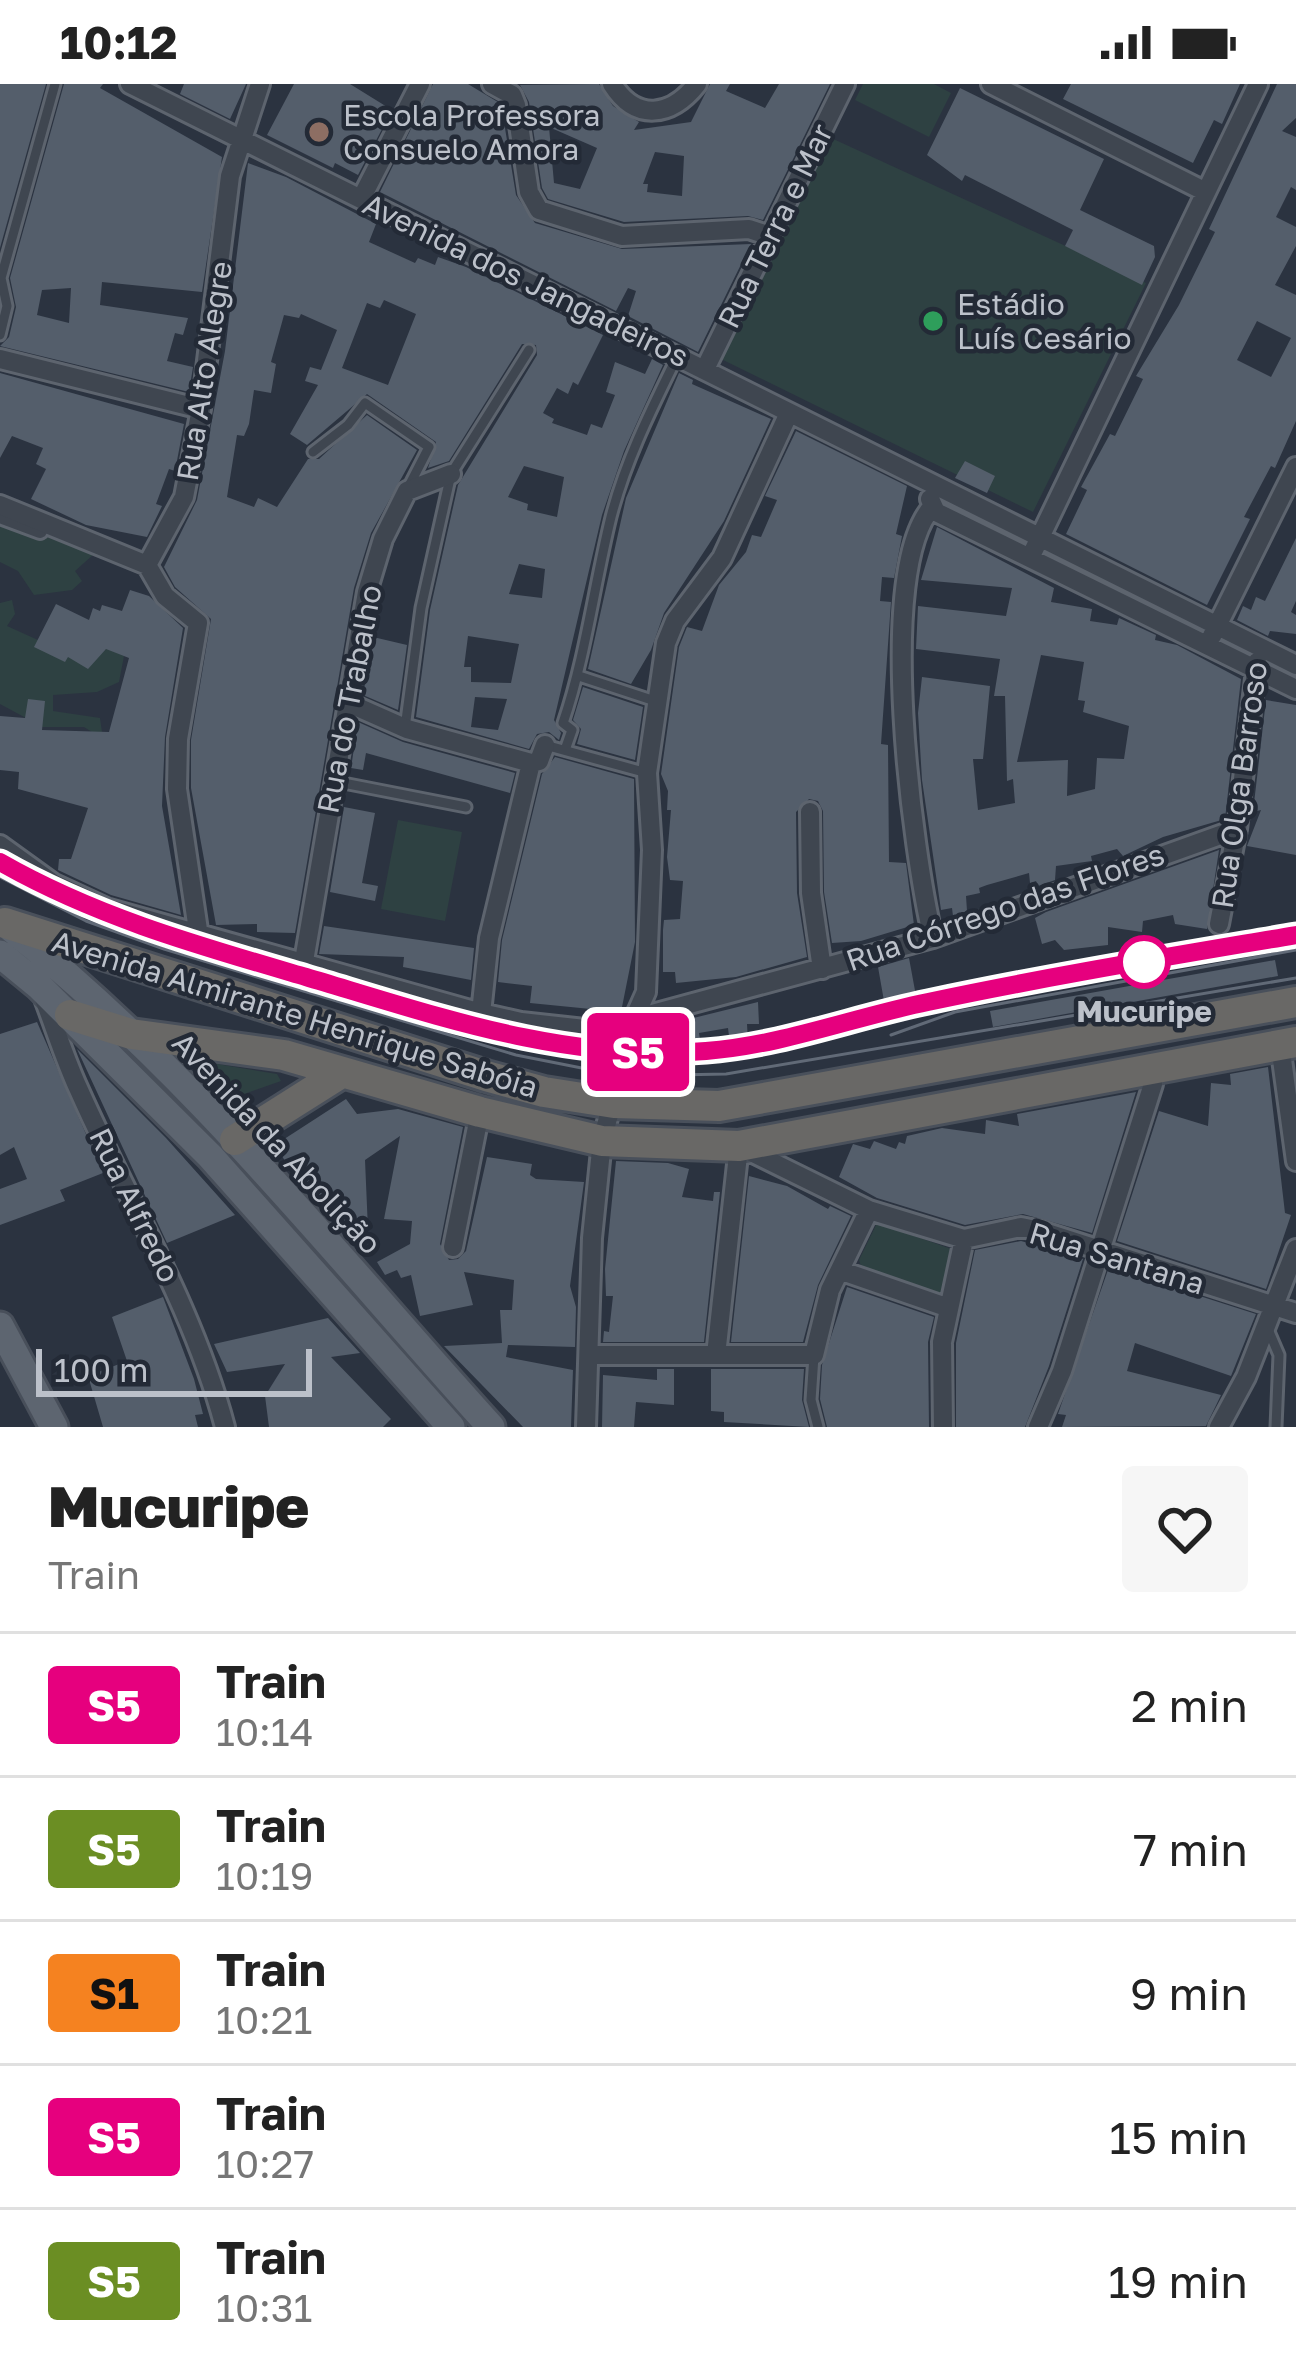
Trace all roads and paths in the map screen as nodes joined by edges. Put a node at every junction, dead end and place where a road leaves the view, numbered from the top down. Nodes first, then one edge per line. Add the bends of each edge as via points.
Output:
1 (55, 84) edge
2 (130, 84) edge
3 (260, 84) edge
4 (420, 84) edge
5 (492, 84) edge
6 (697, 84) edge
7 (845, 84) edge
8 (992, 84) edge
9 (1258, 84) edge
10 (612, 86) edge
11 (241, 139) junction
12 (1206, 192) junction
13 (361, 199) junction
14 (770, 236) junction
15 (0, 335) edge
16 (529, 350) dead end
17 (678, 355) junction
18 (0, 359) edge
19 (705, 368) junction
20 (200, 409) junction
21 (789, 413) junction
22 (313, 452) dead end
23 (1296, 467) edge
24 (451, 473) junction
25 (920, 478) junction
26 (407, 491) junction
27 (933, 506) junction
28 (2, 515) edge
29 (1040, 538) junction
30 (93, 550) dead end
31 (1030, 559) junction
32 (147, 565) junction
33 (1217, 627) junction
34 (1208, 646) junction
35 (1259, 647) junction
36 (1296, 664) edge
37 (1257, 670) junction
38 (579, 676) junction
39 (1296, 689) edge
40 (346, 702) junction
41 (658, 703) junction
42 (405, 728) junction
43 (545, 745) joint
44 (566, 750) junction
45 (531, 763) junction
46 (647, 773) junction
47 (333, 781) junction
48 (466, 807) dead end
49 (810, 812) dead end
50 (1237, 830) junction
51 (0, 845) edge
52 (3, 921) edge
53 (1219, 924) dead end
54 (197, 930) junction
55 (933, 938) junction
56 (0, 954) edge
57 (304, 961) junction
58 (822, 969) junction
59 (40, 986) junction
60 (1296, 1002) edge
61 (481, 1013) junction
62 (70, 1015) junction
63 (632, 1026) junction
64 (131, 1034) junction
65 (1288, 1043) edge
66 (1151, 1069) junction
67 (341, 1073) junction
68 (614, 1103) junction
69 (480, 1112) junction
70 (236, 1141) junction
71 (602, 1141) junction
72 (739, 1146) junction
73 (1296, 1161) edge
74 (869, 1210) junction
75 (964, 1240) junction
76 (453, 1247) dead end
77 (1100, 1249) junction
78 (1296, 1249) edge
79 (842, 1270) junction
80 (1274, 1306) junction
81 (949, 1308) junction
82 (1296, 1313) edge
83 (0, 1326) edge
84 (1266, 1327) junction
85 (590, 1355) junction
86 (716, 1355) junction
87 (814, 1355) junction
88 (54, 1427) edge
89 (225, 1427) edge
90 (451, 1427) edge
91 (491, 1427) edge
92 (586, 1427) edge
93 (818, 1427) edge
94 (943, 1427) edge
95 (1038, 1427) edge
96 (1219, 1427) edge
97 (1276, 1427) edge

1 - 15 lane via 1,278 7,306
2 - 11 street, Avenida dos Jangadeiros
3 - 11 street, Rua Alto Alegre
4 - 13 street
5 - 14 street via 516,105 539,210 622,236 749,229
6 - 10 street via 665,111 644,109
7 - 14 street, Rua Terra e Mar
8 - 12 street
9 - 12 street
11 - 13 street, Avenida dos Jangadeiros
11 - 20 street, Rua Alto Alegre via 226,196
12 - 29 street
13 - 17 street, Avenida dos Jangadeiros
14 - 19 street, Rua Terra e Mar
16 - 24 lane, Rua do Trabalho
17 - 19 street, Avenida dos Jangadeiros
17 - 38 lane via 634,444 611,516
18 - 20 street
19 - 21 street, Avenida dos Jangadeiros
20 - 32 street, Rua Alto Alegre via 184,497
21 - 25 street, Avenida dos Jangadeiros
21 - 41 street via 722,558 675,621
22 - 26 lane via 364,403 429,447
23 - 33 street
24 - 26 street
24 - 42 lane, Rua do Trabalho
25 - 27 street
25 - 29 street, Avenida dos Jangadeiros
26 - 40 street, Rua do Trabalho via 367,592
27 - 31 street
27 - 55 street via 915,533 903,635 910,815
28 - 30 street
28 - 32 street
29 - 31 street
29 - 33 street, Avenida dos Jangadeiros
31 - 34 street
32 - 54 street via 165,596 198,623 177,789
33 - 34 street
33 - 35 street, Avenida dos Jangadeiros
34 - 37 street
35 - 36 street, Avenida dos Jangadeiros
35 - 37 street, Rua Olga Barroso
37 - 39 street
37 - 50 street, Rua Olga Barroso
38 - 41 lane
38 - 44 lane via 563,723 572,730
40 - 42 street
40 - 47 street, Rua do Trabalho
41 - 46 street
42 - 45 street
43 - 44 lane
43 - 45 street
44 - 46 lane
45 - 61 street
46 - 63 street via 646,992
47 - 48 lane
47 - 57 street, Rua do Trabalho
49 - 58 street
50 - 53 street, Rua Olga Barroso
50 - 55 street, Rua Córrego das Flores
51 - 54 street via 53,884 106,908
52 - 64 main road, Avenida da Abolição
52 - 68 highway, Avenida Almirante Henrique Sabóia via 464,1070
54 - 57 street
55 - 58 street, Rua Córrego das Flores
56 - 59 main road, Avenida da Abolição
57 - 61 street
58 - 63 street, Rua Córrego das Flores
59 - 62 main road, Avenida da Abolição
59 - 89 street, Rua Alfredo via 78,1088 178,1292
60 - 68 highway, Avenida Almirante Henrique Sabóia via 719,1106
61 - 63 street
62 - 64 highway, Avenida Almirante Henrique Sabóia
62 - 90 main road, Avenida da Abolição via 210,1156
63 - 68 street
64 - 67 highway, Avenida Almirante Henrique Sabóia via 284,1055
64 - 70 main road, Avenida da Abolição
65 - 66 highway, Avenida Almirante Henrique Sabóia
65 - 73 street
66 - 72 highway, Avenida Almirante Henrique Sabóia
66 - 77 street via 1153,1084
67 - 69 highway, Avenida Almirante Henrique Sabóia
67 - 70 highway
68 - 71 street
69 - 71 highway, Avenida Almirante Henrique Sabóia
69 - 76 street
70 - 91 main road, Avenida da Abolição
71 - 72 highway, Avenida Almirante Henrique Sabóia
71 - 85 street
72 - 74 street, Rua Santana
72 - 86 street
74 - 75 street, Rua Santana
74 - 79 street
75 - 77 street, Rua Santana via 1021,1227
75 - 81 street
77 - 80 street, Rua Santana
77 - 95 street
78 - 80 street
79 - 81 street
79 - 87 street
80 - 82 street, Rua Santana
80 - 84 street
81 - 94 street via 939,1363
83 - 88 main road
84 - 96 street
84 - 97 lane via 1279,1355
85 - 86 street
85 - 92 street
86 - 87 street
87 - 93 lane

